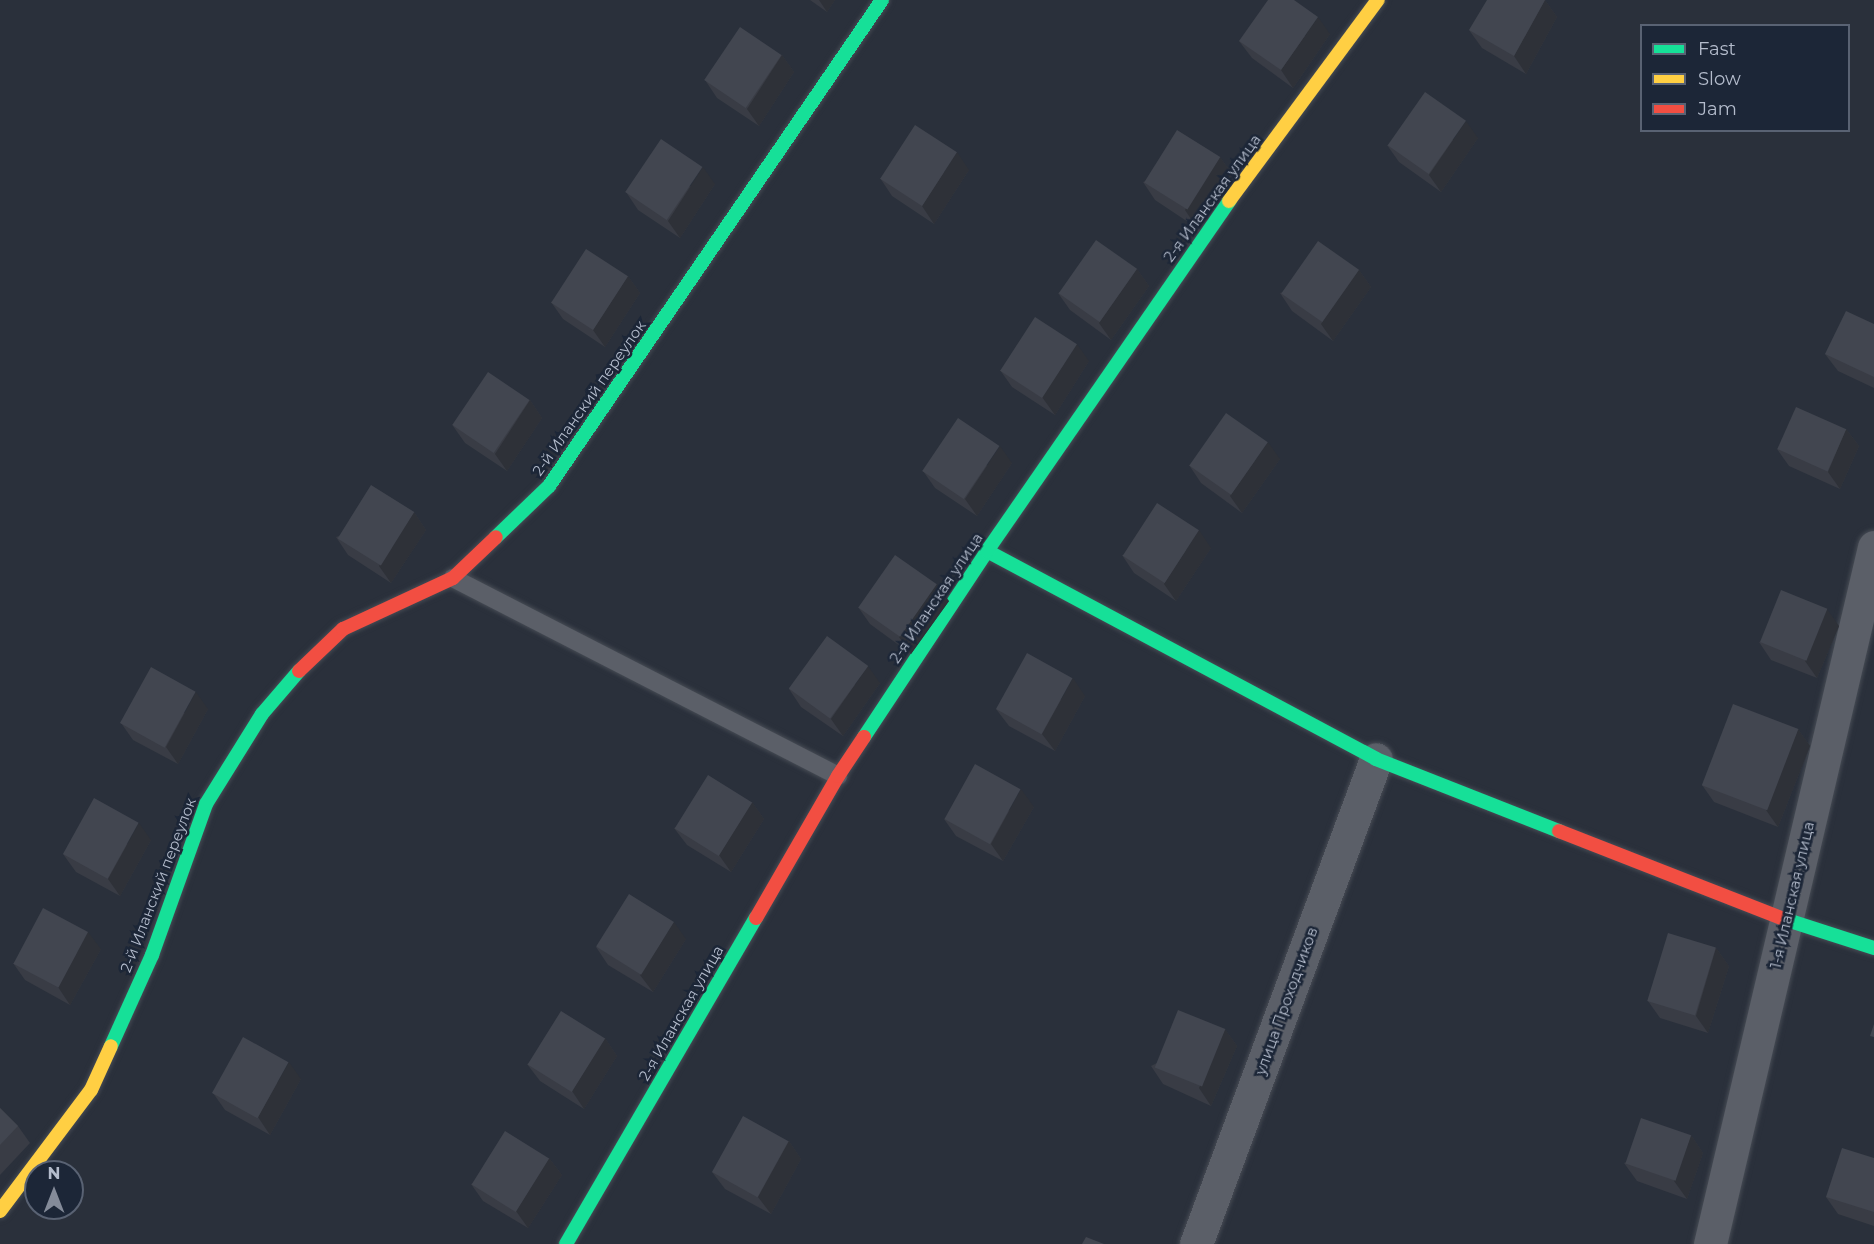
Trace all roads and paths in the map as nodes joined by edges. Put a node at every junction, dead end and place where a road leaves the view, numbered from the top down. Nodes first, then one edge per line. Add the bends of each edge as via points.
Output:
1 (882, 0) edge
2 (1378, 0) edge
3 (1874, 547) edge
4 (987, 551) junction
5 (453, 578) junction
6 (1376, 759) junction
7 (838, 776) junction
8 (1787, 920) junction
9 (1874, 948) edge
10 (0, 1211) edge
11 (567, 1244) edge
12 (1196, 1244) edge
13 (1710, 1244) edge

1 - 5 street, 2-й Иланский переулок via 549,486
2 - 4 street, 2-я Иланская улица via 1205,234
3 - 8 street, 1-я Иланская улица
4 - 6 street
4 - 7 street, 2-я Иланская улица
5 - 7 lane
5 - 10 street, 2-й Иланский переулок via 343,629 301,668 262,714 206,804 152,955 91,1090
6 - 8 street
6 - 12 street, улица Проходчиков
7 - 11 street, 2-я Иланская улица
8 - 9 street
8 - 13 street, 1-я Иланская улица

